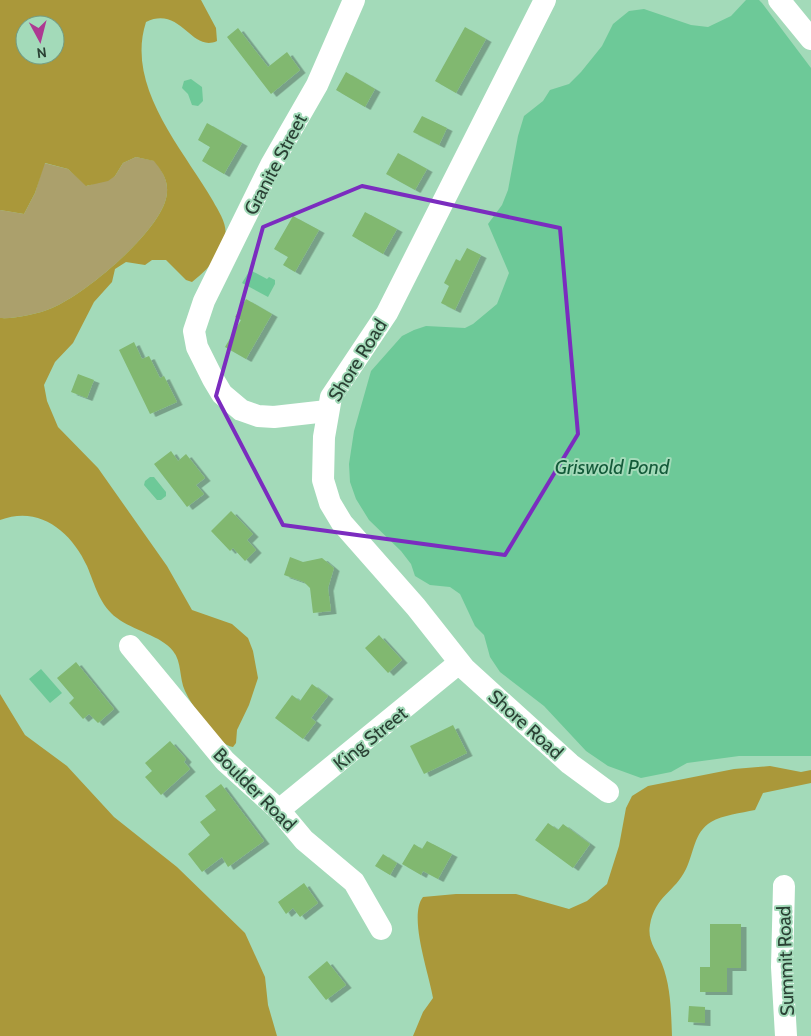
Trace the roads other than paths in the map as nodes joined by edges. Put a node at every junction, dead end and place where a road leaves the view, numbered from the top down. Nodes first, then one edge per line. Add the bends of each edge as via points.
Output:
1 (354, 0) edge
2 (545, 0) edge
3 (779, 0) edge
4 (811, 39) edge
5 (327, 411) junction
6 (130, 646) dead end
7 (459, 663) junction
8 (608, 792) dead end
9 (279, 810) junction
10 (784, 886) dead end
11 (381, 929) dead end
12 (786, 1036) edge

1 - 5 street, Granite Street via 326,66 271,165 204,301 195,327 197,347 213,379 222,394 240,410 274,417
2 - 5 street, Shore Road via 387,313 334,392
3 - 4 street
5 - 7 street, Shore Road via 323,480 332,508
6 - 9 street, Boulder Road via 206,741 235,772
7 - 8 street, Shore Road via 570,764
7 - 9 street, King Street
9 - 11 street, Boulder Road via 304,840 354,882
10 - 12 street, Summit Road via 782,967

